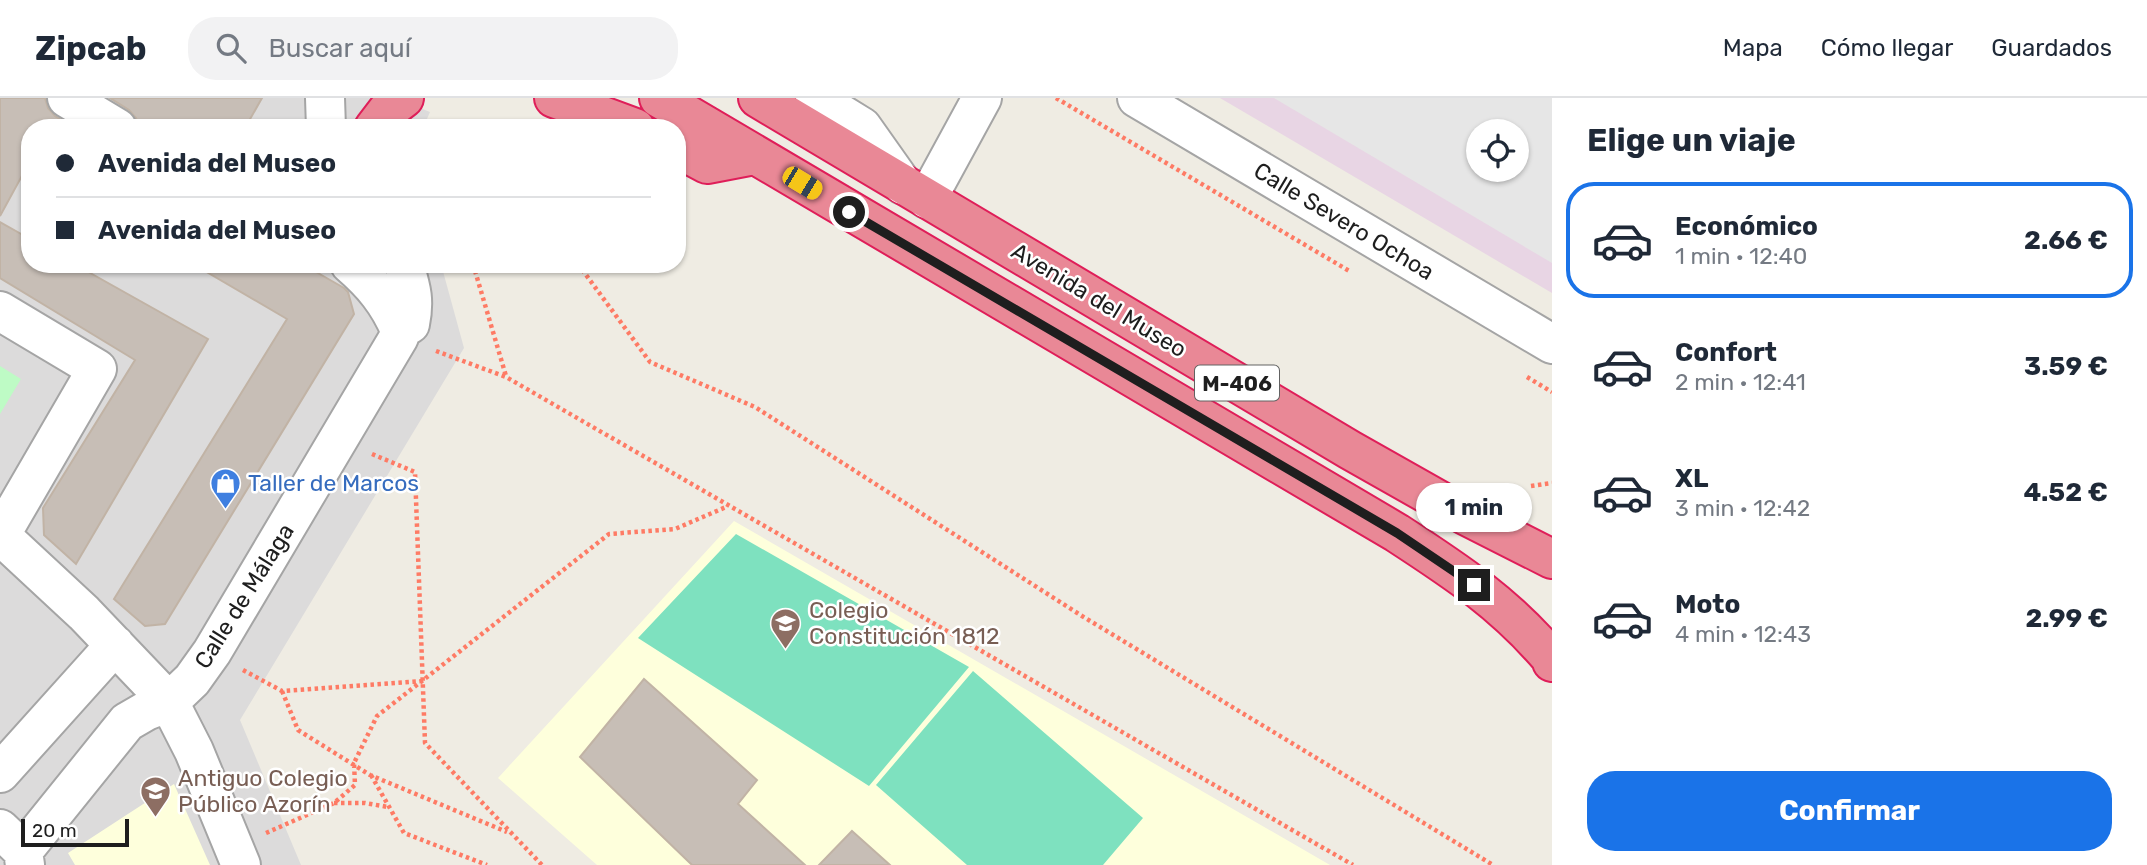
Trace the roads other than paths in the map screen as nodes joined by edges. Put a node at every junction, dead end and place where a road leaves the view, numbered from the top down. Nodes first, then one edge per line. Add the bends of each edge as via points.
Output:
1 (67, 98) edge
2 (325, 98) edge
3 (404, 98) edge
4 (554, 98) edge
5 (659, 98) edge
6 (758, 98) edge
7 (816, 98) edge
8 (982, 98) edge
9 (1137, 98) edge
10 (102, 119) edge
11 (326, 119) edge
12 (381, 119) edge
13 (611, 119) edge
14 (686, 153) edge
15 (754, 155) junction
16 (915, 192) junction
17 (360, 273) edge
18 (407, 273) edge
19 (5, 314) edge
20 (400, 334) junction
21 (1552, 344) edge
22 (0, 536) edge
23 (1552, 559) edge
24 (116, 645) junction
25 (1552, 662) edge
26 (169, 702) junction
27 (0, 773) edge
28 (16, 848) edge
29 (237, 856) edge

1 - 10 street
2 - 11 street
3 - 12 highway
4 - 13 highway
5 - 15 highway, M-406
6 - 16 highway, Avenida del Museo / M-406
7 - 16 street via 862,127
8 - 16 street
9 - 21 street, Calle Severo Ochoa
14 - 15 highway via 707,164
15 - 25 highway, M-406 via 1397,533 1494,600
16 - 23 highway, Avenida del Museo / M-406 via 1362,457
17 - 20 street via 381,293
18 - 20 street, Calle de Málaga via 413,308 410,324
19 - 22 street via 97,369
20 - 26 street, Calle de Málaga via 212,652
22 - 24 street
24 - 26 street
24 - 27 street
26 - 28 street via 127,722
26 - 29 street

